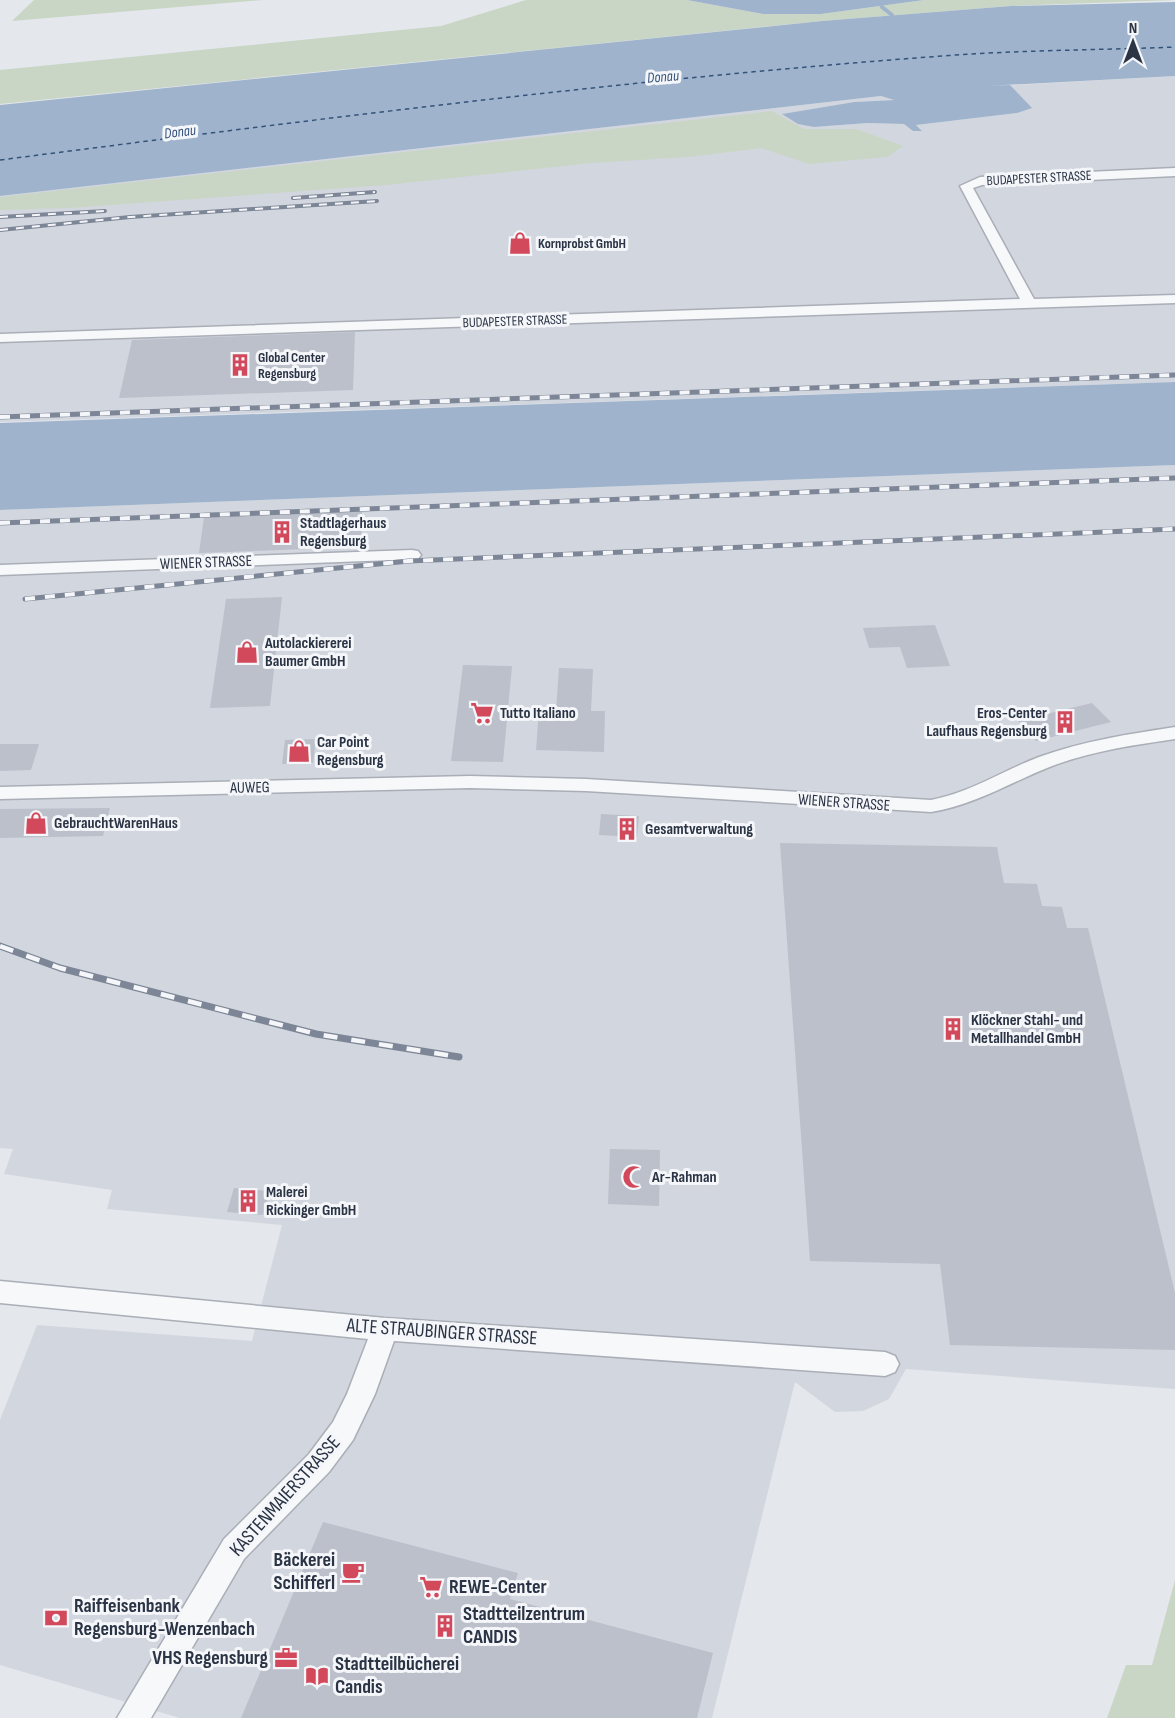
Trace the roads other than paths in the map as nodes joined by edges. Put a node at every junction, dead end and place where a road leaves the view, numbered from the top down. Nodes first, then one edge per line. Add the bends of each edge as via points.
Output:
1 (1175, 172) edge
2 (1175, 299) edge
3 (1029, 303) junction
4 (0, 338) edge
5 (412, 555) dead end
6 (0, 570) edge
7 (1175, 733) edge
8 (501, 783) joint
9 (0, 793) edge
10 (0, 1292) edge
11 (385, 1329) junction
12 (885, 1364) dead end
13 (133, 1718) edge

1 - 3 street, BUDAPESTER STRASSE via 980,181 966,186
2 - 3 street, BUDAPESTER STRASSE
3 - 4 street, BUDAPESTER STRASSE
5 - 6 street, WIENER STRASSE
7 - 8 street, WIENER STRASSE via 1101,744 1070,753 1027,769 975,797 931,806
8 - 9 street, AUWEG
10 - 11 street, ALTE STRAUBINGER STRASSE
11 - 12 street, ALTE STRAUBINGER STRASSE
11 - 13 street, KASTENMAIERSTRASSE via 343,1432 234,1549

